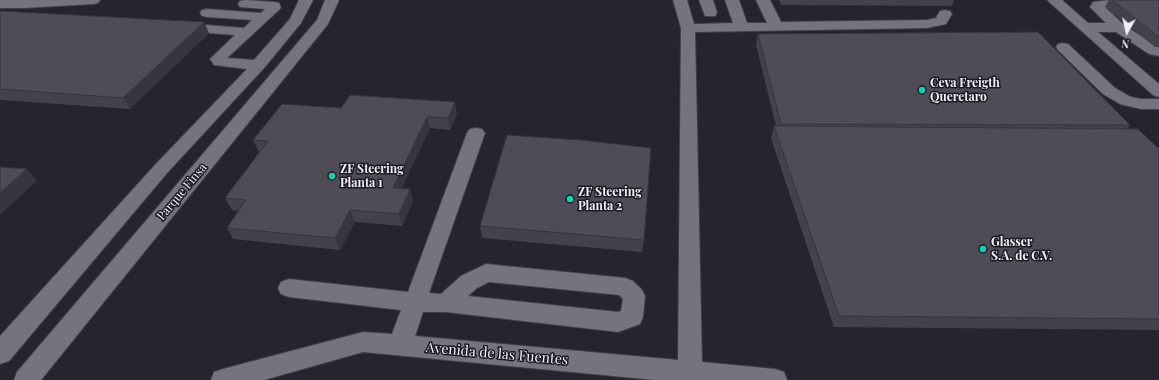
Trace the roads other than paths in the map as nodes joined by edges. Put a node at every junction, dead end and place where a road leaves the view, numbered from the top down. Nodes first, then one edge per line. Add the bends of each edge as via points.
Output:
1 (93, 0) edge
2 (306, 0) edge
3 (332, 0) edge
4 (680, 0) edge
5 (732, 0) edge
6 (763, 0) edge
7 (1054, 0) edge
8 (217, 2) dead end
9 (1140, 2) edge
10 (0, 4) edge
11 (207, 13) dead end
12 (945, 14) dead end
13 (13, 15) edge
14 (36, 16) edge
15 (264, 17) junction
16 (169, 26) edge
17 (741, 26) junction
18 (776, 26) junction
19 (1086, 27) junction
20 (688, 28) junction
21 (1119, 28) junction
22 (247, 32) junction
23 (1063, 47) dead end
24 (1159, 52) edge
25 (253, 71) junction
26 (275, 80) junction
27 (1159, 92) edge
28 (1159, 104) edge
29 (476, 133) dead end
30 (162, 169) junction
31 (198, 172) junction
32 (289, 288) dead end
33 (415, 302) junction
34 (446, 303) junction
35 (400, 345) junction
36 (0, 353) edge
37 (690, 372) junction
38 (231, 379) edge
39 (750, 379) edge
40 (26, 380) edge
41 (775, 380) edge

1 - 10 street
2 - 25 street via 296,20
3 - 26 street, Parque Finsa via 323,21
4 - 20 street
5 - 17 street
6 - 18 street
7 - 19 street
8 - 15 street via 274,6
9 - 21 street via 1098,5 1097,7
11 - 15 street
12 - 18 street via 941,21 928,24
13 - 14 street
15 - 22 street
16 - 22 street
17 - 18 street
17 - 20 street
19 - 21 street
19 - 27 street
20 - 37 street
21 - 24 street
22 - 25 street via 217,59 219,62
23 - 28 street via 1109,91 1126,101
25 - 26 street
25 - 30 street
26 - 31 street, Parque Finsa
29 - 33 street
30 - 31 street
30 - 36 street
31 - 40 street, Parque Finsa
32 - 33 street
33 - 34 street
33 - 35 street
34 - 34 street via 618,322 632,317 634,296 625,287 486,273 469,282
35 - 37 street, Avenida de las Fuentes
35 - 38 street, Avenida de las Fuentes via 363,342
37 - 39 street, Avenida de las Fuentes
39 - 41 street, Avenida de las Fuentes

